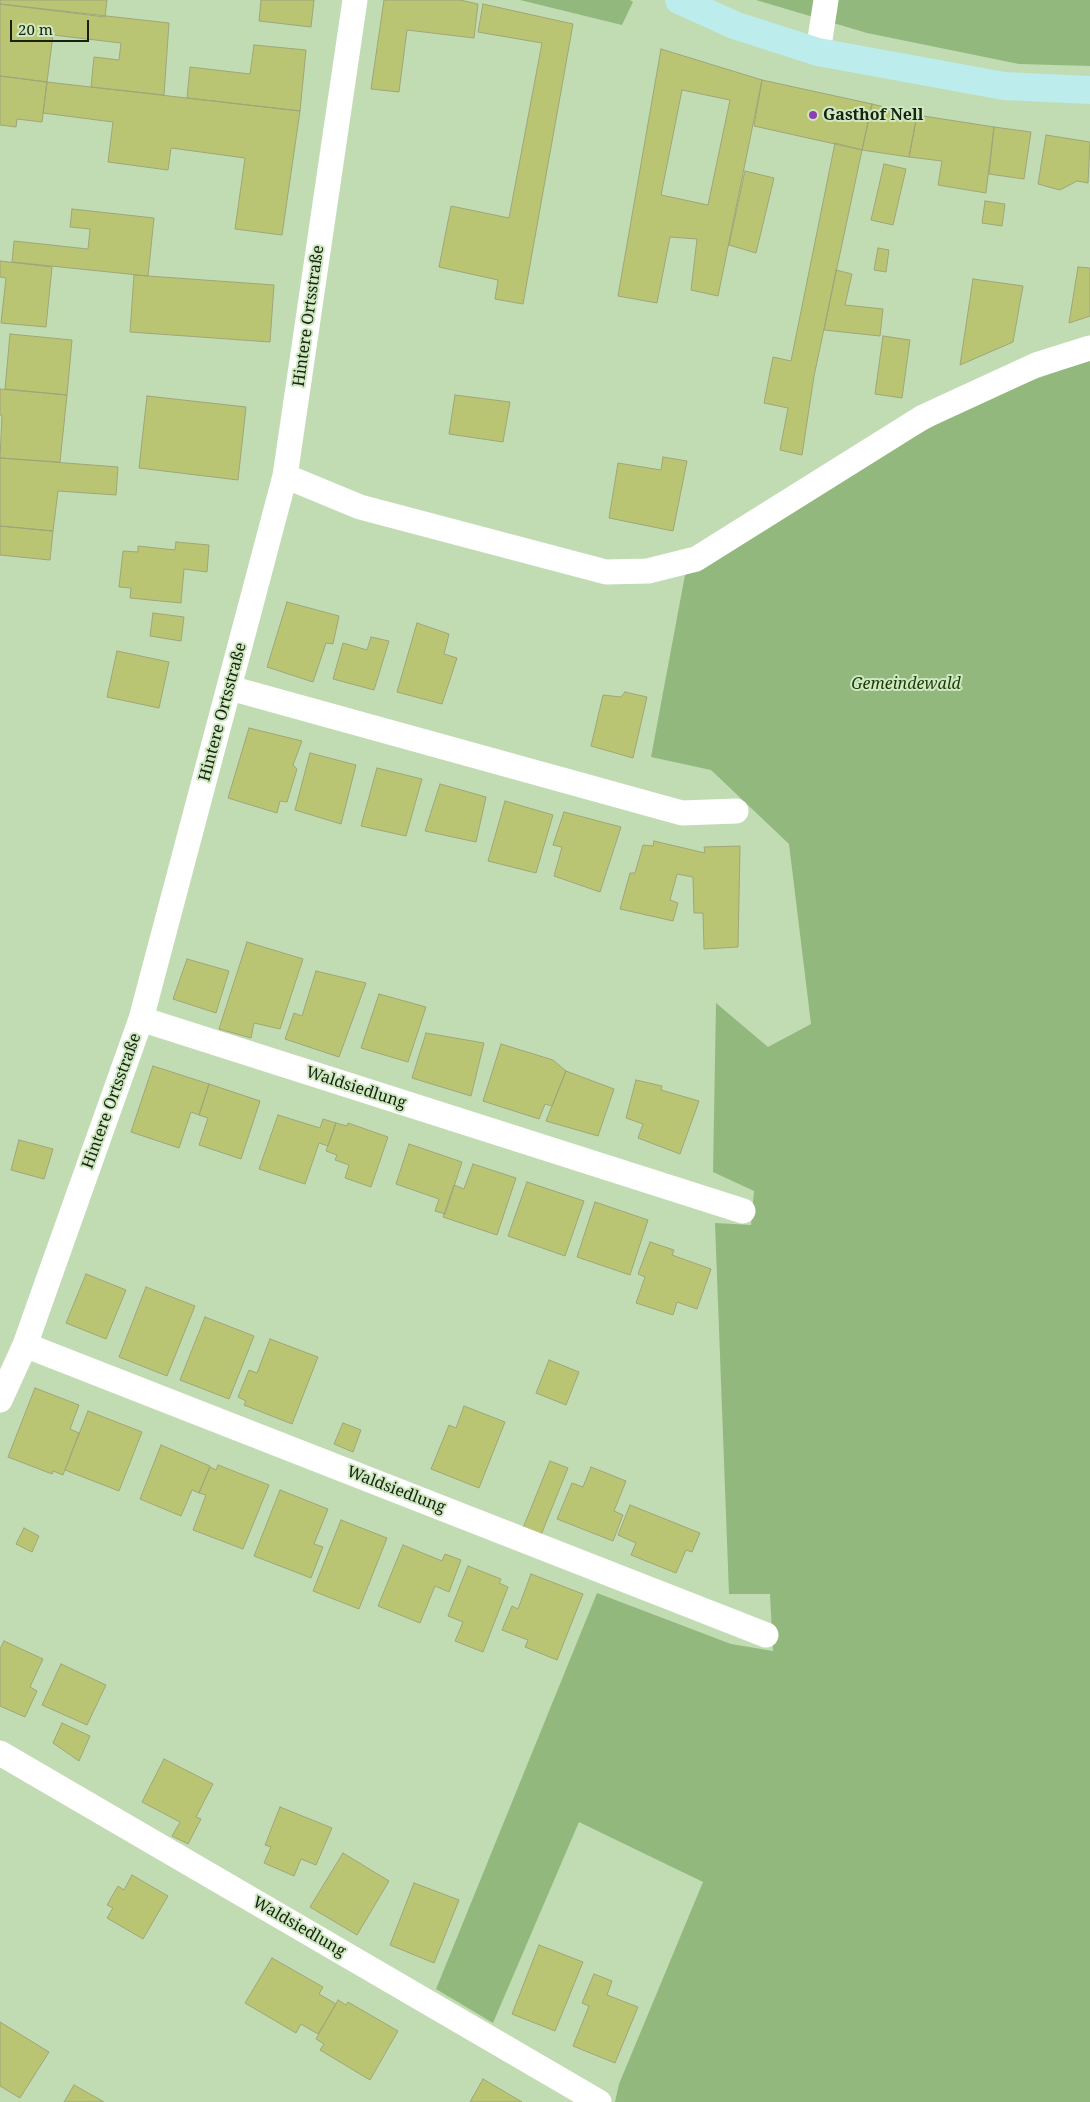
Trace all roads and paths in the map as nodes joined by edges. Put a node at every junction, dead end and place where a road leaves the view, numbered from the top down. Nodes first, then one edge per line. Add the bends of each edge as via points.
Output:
1 (356, 0) edge
2 (679, 0) edge
3 (826, 0) edge
4 (818, 52) junction
5 (1090, 90) edge
6 (1090, 348) edge
7 (285, 476) junction
8 (230, 688) junction
9 (736, 811) dead end
10 (141, 1019) junction
11 (743, 1211) dead end
12 (25, 1345) junction
13 (0, 1400) edge
14 (766, 1635) dead end
15 (0, 1752) edge
16 (599, 2102) edge

1 - 7 street, Hintere Ortsstraße
2 - 4 main road via 734,25
3 - 4 street
4 - 5 main road via 1004,86
6 - 7 street via 1036,365 923,417 696,559 648,571 606,572 360,507
7 - 8 street, Hintere Ortsstraße
8 - 9 street via 682,813
8 - 10 street, Hintere Ortsstraße
10 - 11 street, Waldsiedlung
10 - 12 street, Hintere Ortsstraße
12 - 13 street, Hintere Ortsstraße
12 - 14 street, Waldsiedlung
15 - 16 street, Waldsiedlung

